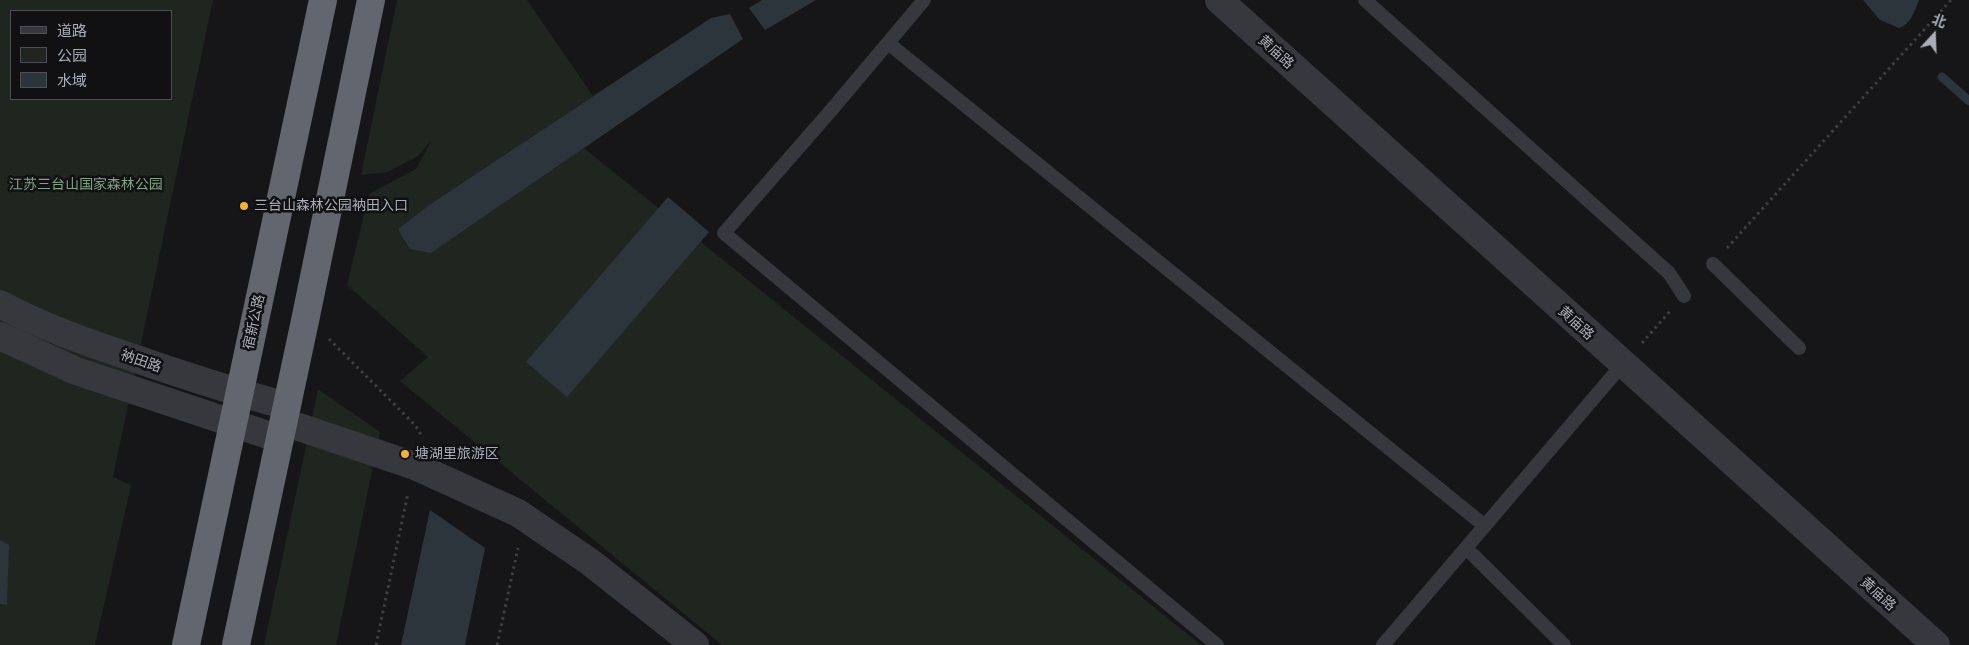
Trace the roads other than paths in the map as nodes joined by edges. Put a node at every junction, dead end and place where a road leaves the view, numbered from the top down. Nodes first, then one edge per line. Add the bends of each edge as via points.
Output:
1 (323, 0) edge
2 (371, 0) edge
3 (924, 0) edge
4 (1219, 0) edge
5 (1366, 0) edge
6 (888, 43) junction
7 (1713, 264) road end
8 (1684, 296) road end
9 (11, 310) edge
10 (3, 338) edge
11 (1799, 348) dead end
12 (1622, 365) junction
13 (239, 394) junction
14 (283, 422) junction
15 (233, 423) junction
16 (1485, 526) junction
17 (1466, 548) junction
18 (186, 645) edge
19 (236, 645) edge
20 (695, 645) edge
21 (1217, 645) edge
22 (1383, 645) edge
23 (1564, 645) edge
24 (1936, 645) edge

1 - 13 highway, 宿新公路
2 - 14 highway
3 - 6 lane
4 - 12 street, 黄庙路
5 - 8 lane via 1669,273
6 - 16 lane
6 - 21 lane via 724,233
7 - 11 lane
9 - 13 street, 衲田路 via 76,339
10 - 15 street via 76,371
12 - 16 lane
12 - 24 street, 黄庙路
13 - 14 street, 衲田路
13 - 15 highway, 宿新公路
14 - 15 street
14 - 19 highway
14 - 20 street via 415,466 518,513 590,562
15 - 18 highway, 宿新公路
16 - 17 lane
17 - 22 lane
17 - 23 lane

